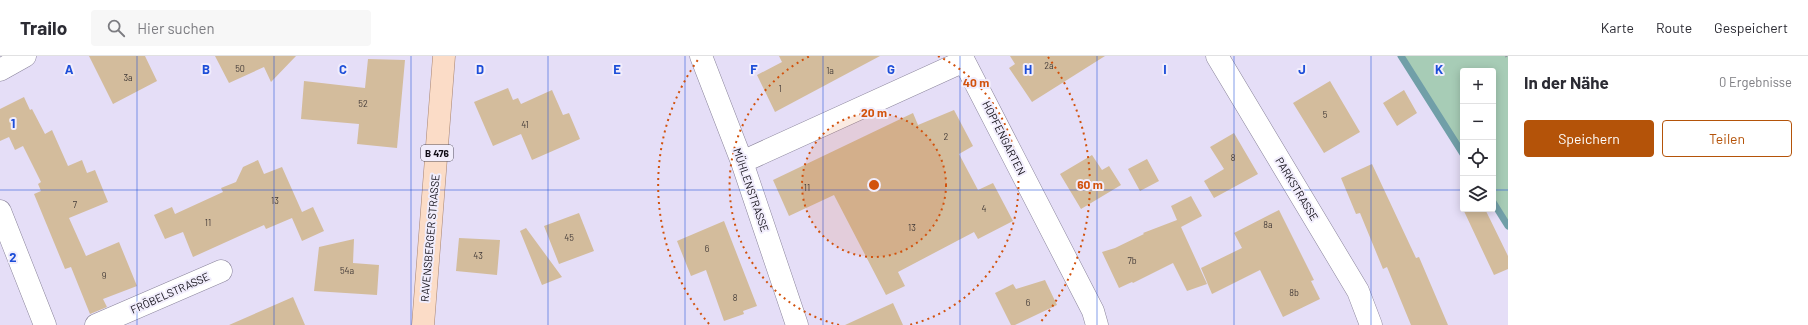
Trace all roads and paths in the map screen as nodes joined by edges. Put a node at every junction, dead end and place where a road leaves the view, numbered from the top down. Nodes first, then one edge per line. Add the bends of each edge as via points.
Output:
1 (25, 56) edge
2 (444, 56) edge
3 (700, 56) edge
4 (1217, 56) edge
5 (1506, 56) edge
6 (968, 59) edge
7 (1508, 59) edge
8 (0, 70) edge
9 (742, 162) junction
10 (0, 211) edge
11 (221, 270) dead end
12 (45, 325) edge
13 (96, 325) edge
14 (423, 325) edge
15 (797, 325) edge
16 (1097, 325) edge
17 (1371, 325) edge

1 - 8 street
2 - 14 main road, RAVENSBERGER STRASSE / B 476
3 - 9 street, MÜHLENSTRASSE
4 - 17 street, PARKSTRASSE via 1358,291
5 - 7 path
6 - 9 street, HOPFENGARTEN
6 - 16 street, HOPFENGARTEN via 1093,311
9 - 15 street, MÜHLENSTRASSE
10 - 12 street
11 - 13 street, FRÖBELSTRASSE

